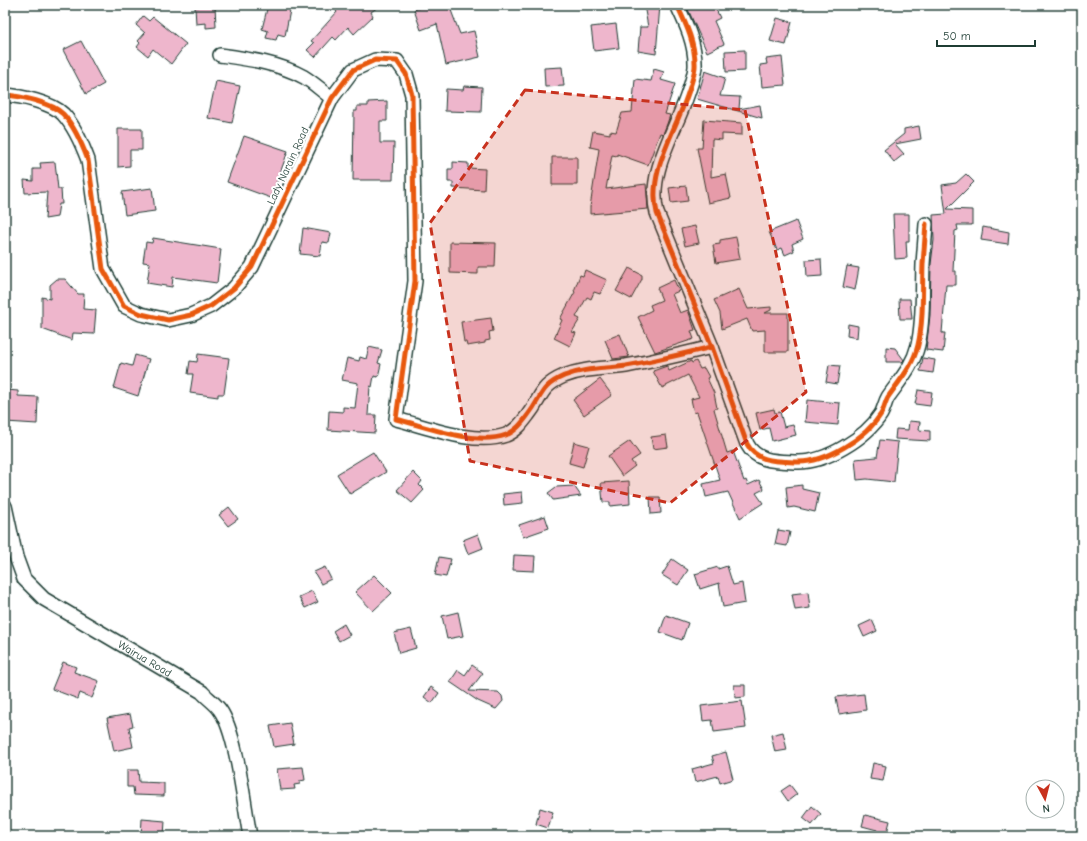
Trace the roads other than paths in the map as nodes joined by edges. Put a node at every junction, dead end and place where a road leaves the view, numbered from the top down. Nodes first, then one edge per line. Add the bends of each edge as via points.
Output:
1 (677, 5) edge
2 (220, 55) dead end
3 (5, 95) edge
4 (332, 98) junction
5 (926, 224) dead end
6 (712, 347) junction
7 (5, 506) edge
8 (250, 836) edge

1 - 6 street via 691,39 695,66 682,110 662,157 655,185 655,203 657,214
2 - 4 street via 288,69
3 - 4 street, Lady Narain Road via 26,98 62,113 82,145 88,160 103,269 124,306 141,314 168,320 191,315 212,306 234,288 252,267
4 - 6 street, Lady Narain Road via 353,70 376,60 397,61 406,74 412,95 415,281 396,419 464,436 506,435 518,428 546,386 563,377 579,371 638,364
5 - 6 street via 922,320 918,347 909,369 888,398 881,414 850,444 828,455 805,462 772,461 758,457 747,444
7 - 8 street, Wairua Road via 16,557 24,579 44,600 202,692 220,710 230,732 237,760

